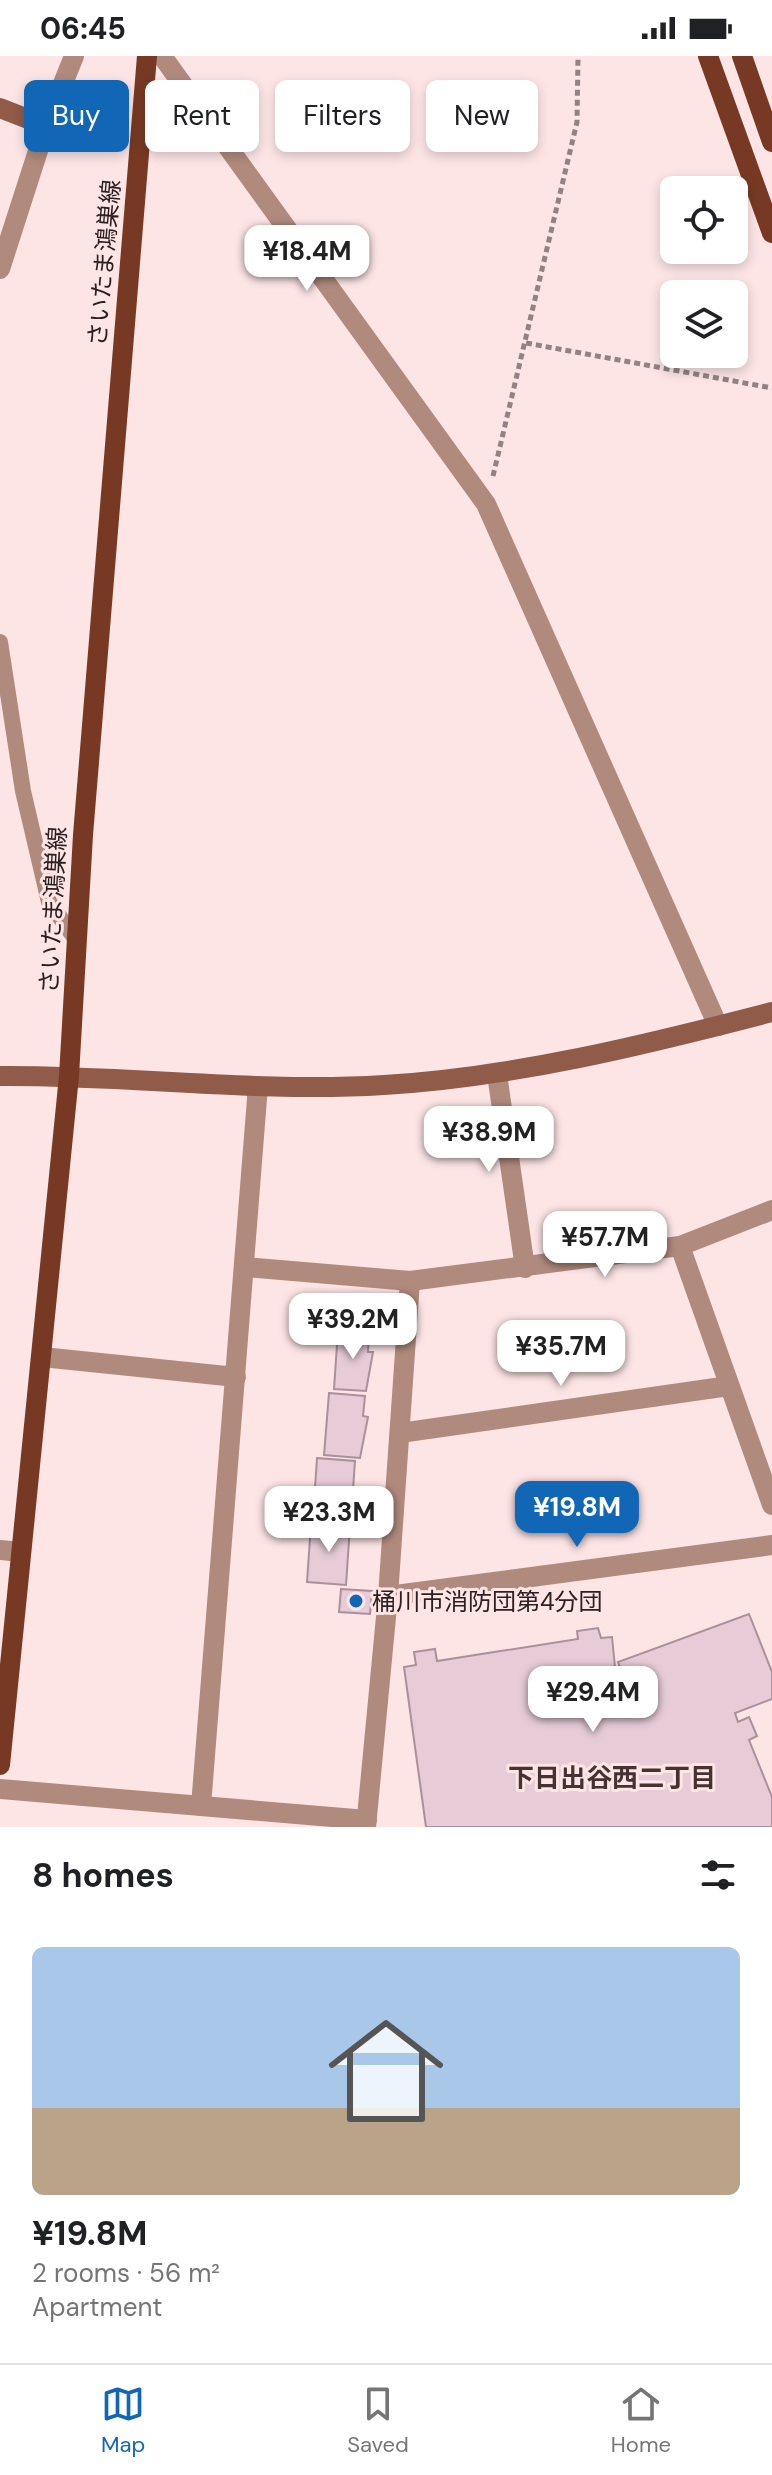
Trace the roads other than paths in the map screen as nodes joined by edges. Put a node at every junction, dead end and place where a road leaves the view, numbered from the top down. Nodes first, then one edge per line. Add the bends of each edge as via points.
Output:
1 (74, 56) edge
2 (147, 56) edge
3 (162, 56) edge
4 (709, 60) edge
5 (743, 60) edge
6 (64, 80) edge
7 (0, 108) edge
8 (24, 117) edge
9 (772, 142) edge
10 (38, 152) edge
11 (772, 233) edge
12 (0, 269) edge
13 (0, 642) edge
14 (77, 941) junction
15 (772, 1012) edge
16 (718, 1026) junction
17 (497, 1074) junction
18 (0, 1076) edge
19 (69, 1076) junction
20 (258, 1086) junction
21 (772, 1210) edge
22 (680, 1246) junction
23 (245, 1267) junction
24 (525, 1268) junction
25 (410, 1281) junction
26 (42, 1357) junction
27 (236, 1377) junction
28 (729, 1386) junction
29 (400, 1433) junction
30 (772, 1505) edge
31 (772, 1545) edge
32 (0, 1550) edge
33 (21, 1552) junction
34 (388, 1596) junction
35 (0, 1765) edge
36 (0, 1789) edge
37 (201, 1806) junction
38 (367, 1824) edge

1 - 6 street
2 - 14 main road, さいたま鴻巣線
3 - 16 street via 486,504
4 - 11 main road
5 - 9 main road
7 - 8 street
10 - 12 street
13 - 14 lane via 23,791 49,902
14 - 19 main road, さいたま鴻巣線
15 - 16 street
16 - 17 street
17 - 20 street via 382,1086
17 - 24 street
18 - 19 street
19 - 20 street
19 - 26 main road, さいたま鴻巣線
20 - 23 street
21 - 22 street
22 - 24 street
22 - 28 street
23 - 25 street
23 - 27 street
24 - 25 street
25 - 29 street
26 - 27 street
26 - 33 main road, さいたま鴻巣線
27 - 37 street
28 - 29 street
28 - 30 street
29 - 34 street
31 - 34 street
32 - 33 street
33 - 35 main road, さいたま鴻巣線
34 - 38 street
36 - 37 street
37 - 38 street

